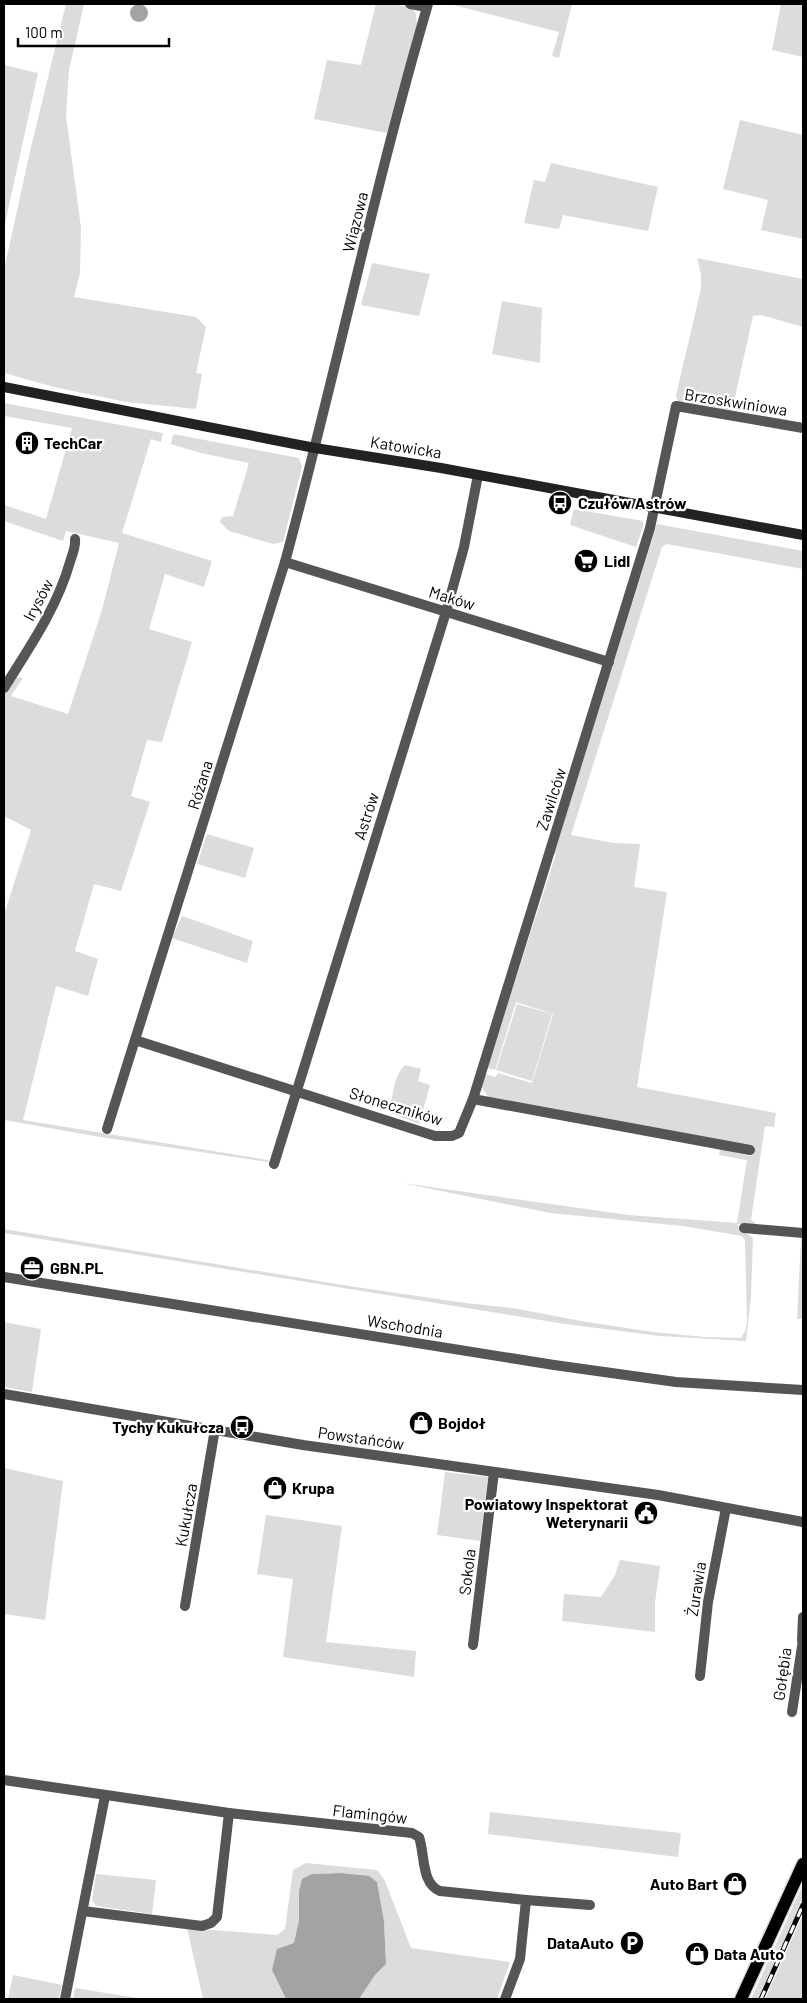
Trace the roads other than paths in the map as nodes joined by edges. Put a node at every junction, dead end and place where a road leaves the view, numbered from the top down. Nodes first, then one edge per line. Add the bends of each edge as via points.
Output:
1 (410, 4) edge
2 (427, 6) edge
3 (4, 387) edge
4 (803, 428) edge
5 (316, 448) junction
6 (478, 475) junction
7 (655, 508) junction
8 (803, 535) edge
9 (74, 539) dead end
10 (286, 562) junction
11 (446, 612) junction
12 (609, 662) junction
13 (4, 666) edge
14 (15, 670) junction
15 (4, 688) edge
16 (135, 1040) junction
17 (296, 1091) junction
18 (473, 1099) junction
19 (107, 1129) dead end
20 (750, 1150) dead end
21 (274, 1164) dead end
22 (744, 1228) dead end
23 (803, 1233) edge
24 (4, 1277) edge
25 (803, 1390) edge
26 (4, 1394) edge
27 (215, 1429) junction
28 (494, 1472) junction
29 (726, 1508) junction
30 (803, 1522) edge
31 (185, 1606) dead end
32 (803, 1618) edge
33 (803, 1640) edge
34 (472, 1645) dead end
35 (700, 1676) dead end
36 (792, 1712) dead end
37 (4, 1780) edge
38 (105, 1796) junction
39 (229, 1813) junction
40 (803, 1864) edge
41 (526, 1900) junction
42 (590, 1906) dead end
43 (83, 1911) junction
44 (65, 1999) edge
45 (505, 1999) edge
46 (741, 1999) edge

1 - 2 street
2 - 5 street, Wiązowa
3 - 5 main road, Katowicka
4 - 7 street, Brzoskwiniowa via 676,406
5 - 6 main road, Katowicka
5 - 10 street, Różana
6 - 7 main road, Katowicka
6 - 11 street, Astrów via 464,547
7 - 8 main road, Katowicka
7 - 12 street, Zawilców
9 - 14 street, Irysów via 65,582
10 - 11 street, Maków
10 - 16 street, Różana
11 - 12 street, Maków
11 - 17 street, Astrów
12 - 18 street, Zawilców
13 - 14 street
14 - 15 street, Irysów
16 - 17 street, Słoneczników
16 - 19 street, Różana
17 - 18 street, Słoneczników via 444,1137 459,1133
17 - 21 street, Astrów
18 - 20 street
22 - 23 street
24 - 25 street, Wschodnia via 554,1365 676,1382
26 - 27 street, Powstańców
27 - 28 street, Powstańców
27 - 31 street, Kukułcza
28 - 29 street, Powstańców
28 - 34 street, Sokola
29 - 30 street, Powstańców
29 - 35 street, Żurawia via 708,1602
32 - 33 street, Gołębia
33 - 36 street, Gołębia
37 - 38 street, Flamingów
38 - 39 street, Flamingów
38 - 43 street
39 - 41 street, Flamingów via 412,1833 419,1837 423,1846 427,1876 434,1889
39 - 43 street via 217,1917 211,1923 202,1926
40 - 46 main road
41 - 42 street, Flamingów
41 - 45 street via 520,1959
43 - 44 street

